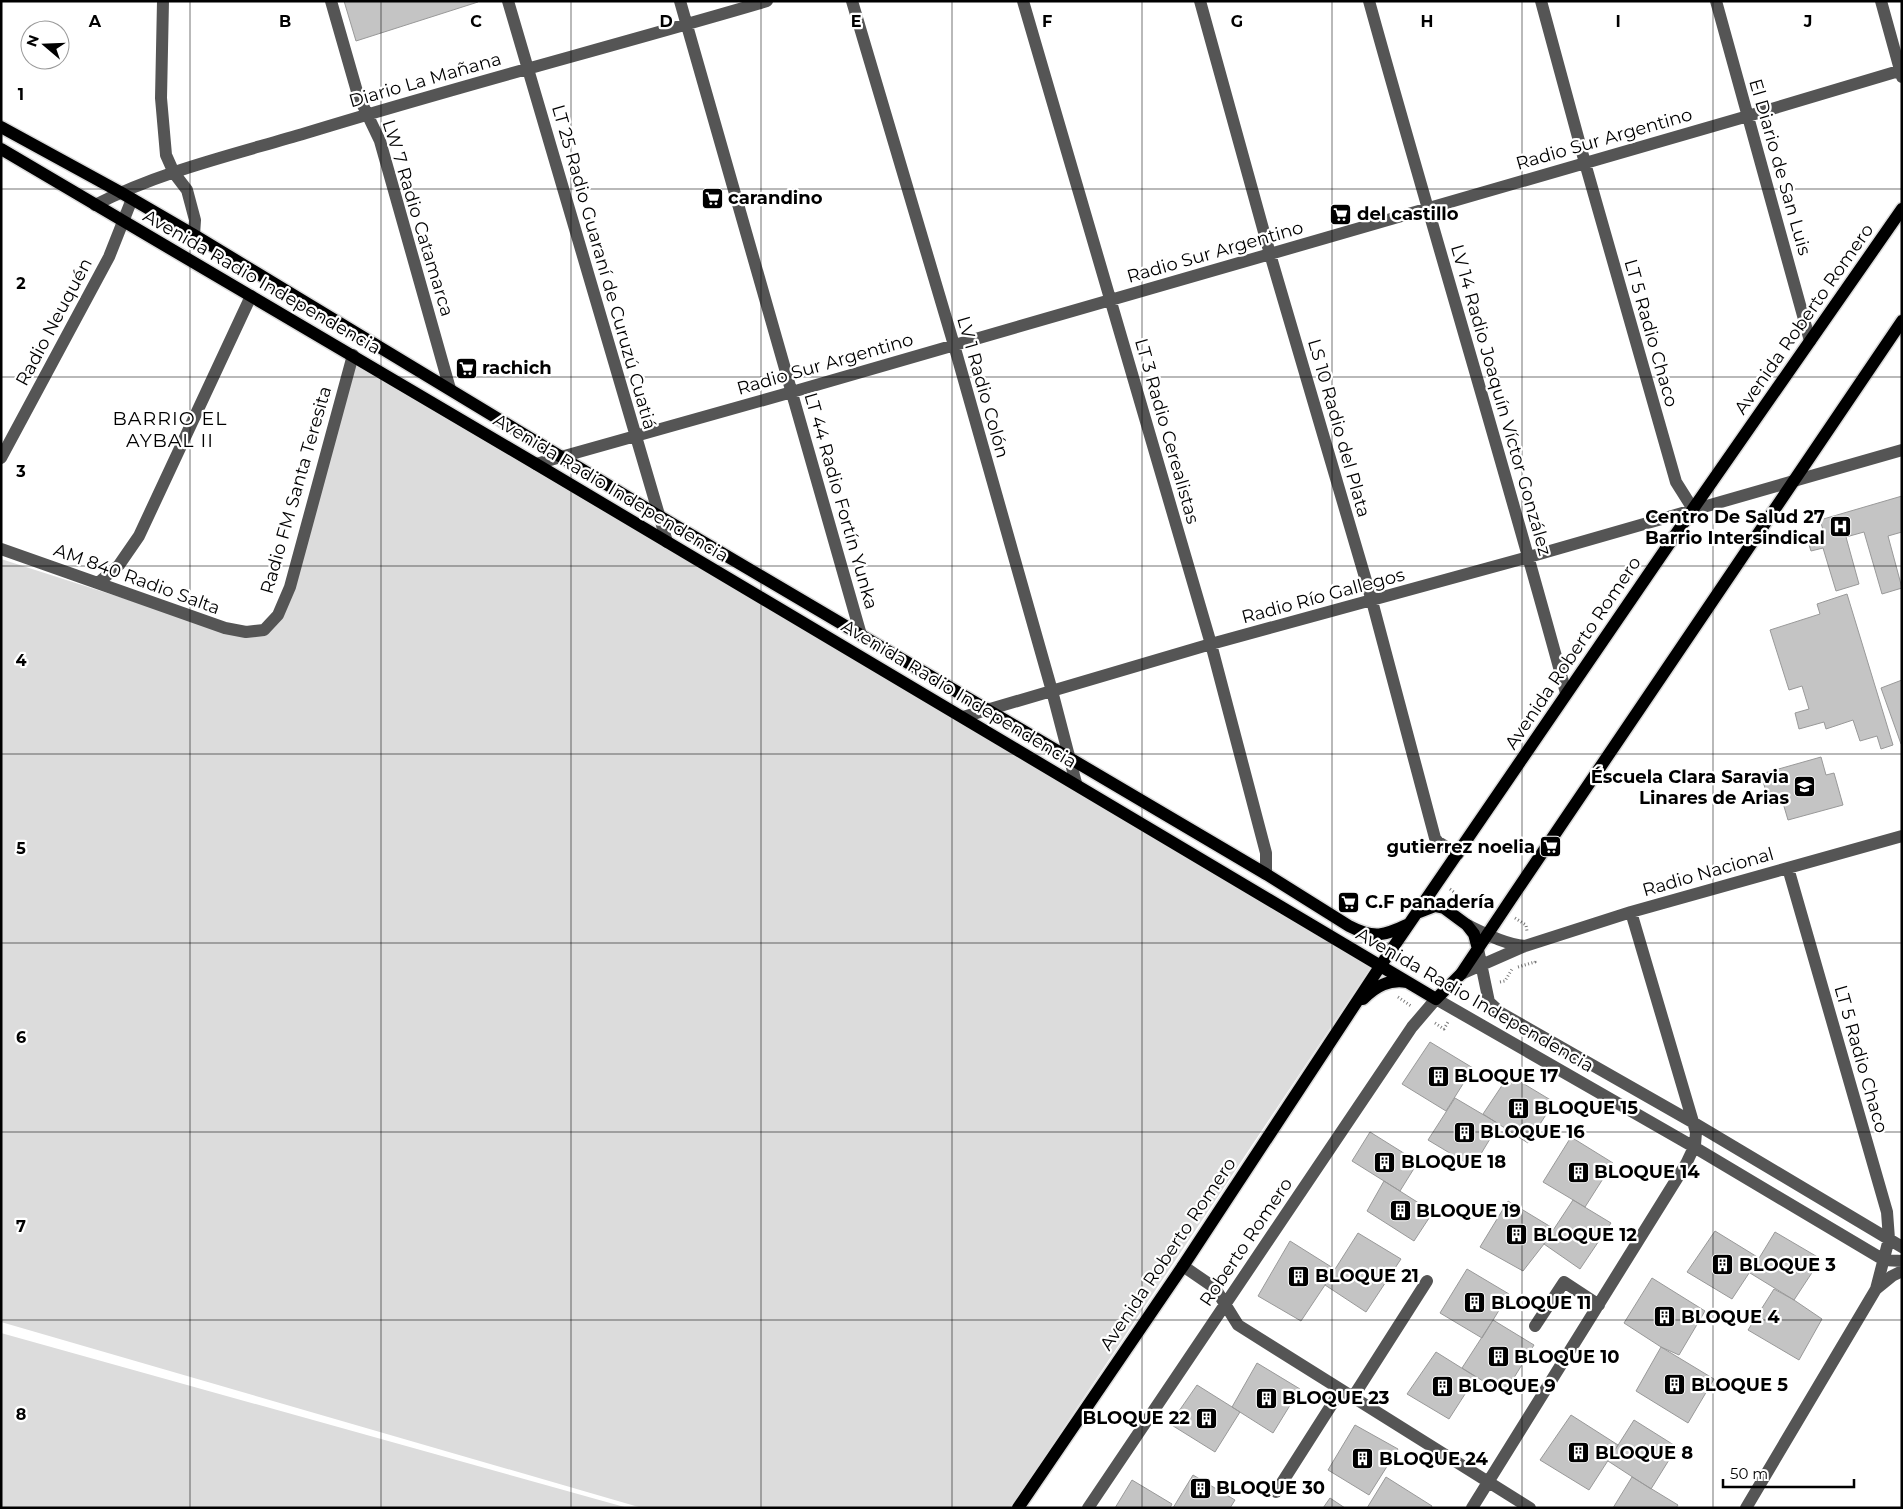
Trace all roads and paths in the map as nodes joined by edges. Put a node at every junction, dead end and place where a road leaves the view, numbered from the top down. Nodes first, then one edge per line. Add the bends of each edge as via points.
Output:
1 (163, 1) edge
2 (331, 1) edge
3 (508, 1) edge
4 (680, 1) edge
5 (767, 1) edge
6 (852, 1) edge
7 (1022, 1) edge
8 (1200, 1) edge
9 (1369, 1) edge
10 (1542, 1) edge
11 (1716, 1) edge
12 (1881, 1) edge
13 (687, 25) junction
14 (528, 70) junction
15 (1901, 72) edge
16 (368, 114) junction
17 (1748, 116) junction
18 (1, 127) edge
19 (1, 149) edge
20 (1585, 163) junction
21 (174, 173) junction
22 (120, 192) junction
23 (132, 199) junction
24 (96, 204) junction
25 (1427, 208) junction
26 (1902, 209) edge
27 (124, 222) junction
28 (194, 236) junction
29 (1270, 254) junction
30 (251, 296) junction
31 (1111, 300) junction
32 (1902, 321) edge
33 (1810, 341) junction
34 (954, 345) junction
35 (353, 355) junction
36 (450, 389) junction
37 (792, 392) junction
38 (636, 436) junction
39 (1902, 450) edge
40 (561, 456) junction
41 (1, 458) edge
42 (536, 464) junction
43 (1794, 480) junction
44 (1693, 509) junction
45 (659, 516) junction
46 (667, 542) junction
47 (1, 549) edge
48 (1529, 557) junction
49 (98, 583) junction
50 (1372, 601) junction
51 (264, 630) joint
52 (861, 635) junction
53 (1211, 644) junction
54 (1052, 691) junction
55 (1566, 693) junction
56 (989, 710) junction
57 (963, 717) junction
58 (1070, 759) junction
59 (1076, 783) junction
60 (1902, 836) edge
61 (1458, 854) junction
62 (1788, 868) junction
63 (1266, 874) junction
64 (1631, 912) junction
65 (1412, 919) junction
66 (1467, 925) junction
67 (1488, 935) junction
68 (1525, 946) junction
69 (1478, 949) junction
70 (1380, 965) junction
71 (1481, 966) junction
72 (1461, 974) junction
73 (1409, 982) junction
74 (1436, 999) junction
75 (1345, 1019) junction
76 (1694, 1123) junction
77 (1694, 1147) junction
78 (1889, 1239) junction
79 (1902, 1248) edge
80 (1884, 1260) junction
81 (1902, 1262) edge
82 (1182, 1266) junction
83 (1902, 1270) edge
84 (1427, 1281) dead end
85 (1876, 1290) junction
86 (1225, 1304) junction
87 (1599, 1305) junction
88 (1534, 1326) dead end
89 (1341, 1390) junction
90 (1352, 1398) junction
91 (1489, 1482) junction
92 (1276, 1492) dead end
93 (1018, 1508) edge
94 (1088, 1508) edge
95 (1472, 1508) edge
96 (1530, 1508) edge
97 (1746, 1508) edge

1 - 21 street via 161,98 166,155
2 - 16 street, LW 7 Radio Catamarca via 358,95
3 - 14 street, LT 25 Radio Guaraní de Curuzú Cuatiá
4 - 13 street, LT 44 Radio Fortín Yunka
5 - 13 street, Diario La Mañana
6 - 34 street, LV 1 Radio Colón
7 - 31 street, LT 3 Radio Cerealistas
8 - 29 street, LS 10 Radio del Plata
9 - 25 street, LV 14 Radio Joaquín Víctor González
10 - 20 street, LT 5 Radio Chaco
11 - 17 street, El Diario de San Luis
12 - 15 street
13 - 14 street, Diario La Mañana
13 - 37 street, LT 44 Radio Fortín Yunka
14 - 16 street, Diario La Mañana
14 - 38 street, LT 25 Radio Guaraní de Curuzú Cuatiá
15 - 17 street, Radio Sur Argentino
16 - 21 street, Diario La Mañana
16 - 36 street, LW 7 Radio Catamarca via 380,141
17 - 20 street, Radio Sur Argentino
17 - 33 street, El Diario de San Luis
18 - 22 main road, Avenida Radio Independencia
19 - 24 main road, Avenida Radio Independencia
20 - 25 street, Radio Sur Argentino
20 - 44 street, LT 5 Radio Chaco via 1676,482
21 - 22 street, Diario La Mañana
21 - 28 street via 187,190 195,220
22 - 23 main road, Avenida Radio Independencia
22 - 24 street, Diario La Mañana
23 - 27 street, Radio Neuquén
23 - 28 main road, Avenida Radio Independencia
24 - 27 main road, Avenida Radio Independencia
25 - 29 street, Radio Sur Argentino
25 - 48 street, LV 14 Radio Joaquín Víctor González
26 - 33 main road, Avenida Roberto Romero
27 - 30 main road, Avenida Radio Independencia
27 - 41 street, Radio Neuquén via 78,317
28 - 36 main road, Avenida Radio Independencia
29 - 31 street, Radio Sur Argentino
29 - 50 street, LS 10 Radio del Plata
30 - 35 main road, Avenida Radio Independencia
30 - 49 street via 139,536 119,566
31 - 34 street, Radio Sur Argentino
31 - 53 street, LT 3 Radio Cerealistas
32 - 43 main road
33 - 44 main road, Avenida Roberto Romero
34 - 37 street, Radio Sur Argentino
34 - 54 street, LV 1 Radio Colón
35 - 42 main road, Avenida Radio Independencia
35 - 51 street, Radio FM Santa Teresita via 290,587 278,614
36 - 40 main road, Avenida Radio Independencia
37 - 38 street, Radio Sur Argentino
37 - 52 street, LT 44 Radio Fortín Yunka
38 - 40 street, Radio Sur Argentino
38 - 45 street, LT 25 Radio Guaraní de Curuzú Cuatiá
39 - 43 street, Radio Río Gallegos
40 - 42 street, Radio Sur Argentino
40 - 45 main road, Avenida Radio Independencia
42 - 46 main road, Avenida Radio Independencia
43 - 44 street, Radio Río Gallegos
43 - 67 main road
44 - 48 street, Radio Río Gallegos
44 - 55 main road, Avenida Roberto Romero
45 - 46 street, LT 25 Radio Guaraní de Curuzú Cuatiá
45 - 52 main road, Avenida Radio Independencia
46 - 57 main road, Avenida Radio Independencia
47 - 49 street, AM 840 Radio Salta
48 - 50 street, Radio Río Gallegos
48 - 55 street, LV 14 Radio Joaquín Víctor González
49 - 51 street, AM 840 Radio Salta via 225,628 246,632
50 - 53 street, Radio Río Gallegos
50 - 61 street, LS 10 Radio del Plata via 1435,838
52 - 56 main road, Avenida Radio Independencia
53 - 54 street, Radio Río Gallegos
53 - 63 street, LT 3 Radio Cerealistas via 1266,853
54 - 56 street, Radio Río Gallegos
54 - 58 street, LV 1 Radio Colón
55 - 61 main road, Avenida Roberto Romero
56 - 57 street, Radio Río Gallegos
56 - 58 main road, Avenida Radio Independencia
57 - 59 main road, Avenida Radio Independencia
58 - 59 street, LV 1 Radio Colón
58 - 63 main road, Avenida Radio Independencia
59 - 70 main road, Avenida Radio Independencia
60 - 62 street, Radio Nacional
61 - 65 main road, Avenida Roberto Romero
62 - 64 street, Radio Nacional
62 - 78 street, LT 5 Radio Chaco via 1887,1212
63 - 65 main road, Avenida Radio Independencia via 1360,931 1381,936
64 - 68 street, Radio Nacional
64 - 76 street
65 - 66 main road, Avenida Radio Independencia via 1435,906 1444,908
65 - 70 main road, Avenida Roberto Romero
66 - 67 street
66 - 69 main road, Avenida Radio Independencia via 1474,934
67 - 68 street
67 - 69 main road
68 - 71 street, Radio Nacional
69 - 71 street, Avenida Radio Independencia
69 - 72 main road
70 - 73 main road, Avenida Radio Independencia
70 - 75 main road, Avenida Roberto Romero
71 - 72 street, Radio Nacional
71 - 76 street, Avenida Radio Independencia via 1489,1002 1501,1013
72 - 74 main road
73 - 74 main road, Avenida Radio Independencia
73 - 75 main road, Avenida Roberto Romero via 1397,980 1379,985
74 - 77 street, Avenida Radio Independencia
74 - 86 street, Roberto Romero via 1412,1028
75 - 82 main road, Avenida Roberto Romero
76 - 77 street
76 - 78 street, Avenida Radio Independencia
77 - 80 street, Avenida Radio Independencia
77 - 87 street
78 - 79 street, Avenida Radio Independencia
78 - 80 street, LT 5 Radio Chaco
80 - 81 street, Avenida Radio Independencia
80 - 85 street, LT 5 Radio Chaco
82 - 86 street via 1215,1288
82 - 93 main road, Avenida Roberto Romero
83 - 85 street
84 - 90 street
85 - 97 street
86 - 89 street via 1238,1326
86 - 94 street, Roberto Romero
87 - 88 street via 1564,1282
87 - 91 street
89 - 90 street
89 - 92 street
90 - 91 street
91 - 95 street
91 - 96 street

